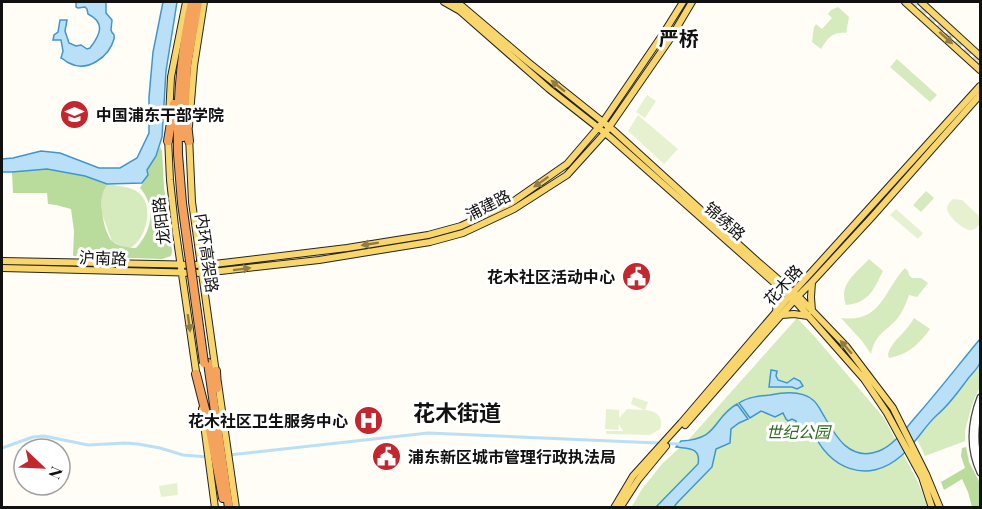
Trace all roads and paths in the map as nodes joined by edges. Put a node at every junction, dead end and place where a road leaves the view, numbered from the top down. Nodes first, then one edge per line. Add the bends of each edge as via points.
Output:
1 (186, 2) edge
2 (192, 2) edge
3 (198, 2) edge
4 (204, 2) edge
5 (444, 2) edge
6 (455, 2) edge
7 (683, 2) edge
8 (692, 2) edge
9 (905, 2) edge
10 (921, 2) edge
11 (195, 14) junction
12 (981, 56) edge
13 (182, 61) junction
14 (981, 70) edge
15 (981, 86) edge
16 (981, 95) edge
17 (604, 128) junction
18 (168, 141) junction
19 (189, 141) junction
20 (180, 154) junction
21 (2, 261) edge
22 (180, 265) junction
23 (201, 265) junction
24 (2, 268) edge
25 (182, 273) junction
26 (203, 273) junction
27 (812, 282) junction
28 (802, 283) junction
29 (779, 284) junction
30 (793, 297) junction
31 (779, 314) junction
32 (810, 314) junction
33 (216, 371) joint
34 (196, 374) joint
35 (981, 397) edge
36 (981, 407) edge
37 (218, 449) junction
38 (660, 449) junction
39 (910, 449) junction
40 (219, 461) junction
41 (981, 463) edge
42 (981, 473) edge
43 (215, 507) edge
44 (224, 507) edge
45 (229, 507) edge
46 (236, 507) edge
47 (614, 507) edge
48 (620, 507) edge
49 (932, 507) edge
50 (940, 507) edge

1 - 18 main road, 龙阳路 via 171,78
2 - 13 highway, 内环高架路
3 - 11 highway, 内环高架路
4 - 19 main road, 龙阳路
5 - 17 main road, 锦绣路 via 460,11 549,89
17 -> 6 main road, 锦绣路
7 - 17 main road, 浦建路
8 - 17 main road, 浦建路 via 670,39
9 -> 14 main road
10 - 12 main road
11 - 19 highway via 188,94
11 - 20 highway, 内环高架路
13 - 18 highway
13 - 20 highway, 内环高架路
15 - 28 main road, 花木路
16 - 27 main road, 花木路
17 -> 23 main road, 浦建路 via 567,164 511,203 461,226 347,248
26 -> 17 main road, 浦建路 via 330,258 463,233 514,209 567,175
17 - 29 main road, 锦绣路
18 - 22 main road, 龙阳路
19 - 23 main road, 龙阳路
20 - 37 highway, 内环高架路, bridge via 182,203
21 - 22 main road, 沪南路
22 - 23 main road, 沪南路
22 - 25 main road, 龙阳路
23 - 26 main road, 龙阳路
24 - 25 main road, 沪南路
25 - 26 main road, 沪南路
25 -> 34 main road, 龙阳路
26 - 33 main road, 龙阳路
27 - 30 main road, 花木路
27 - 32 main road
28 - 29 main road
28 - 30 main road, 花木路
29 - 30 main road, 锦绣路
29 - 31 main road
30 - 31 main road, 花木路
30 - 32 main road, 锦绣路
31 - 32 main road
31 - 38 main road, 花木路
32 - 39 main road, 锦绣路 via 863,367 893,408
33 - 37 highway
34 - 37 highway
35 - 42 street via 971,435
36 - 41 street via 975,434
37 - 40 highway, 内环高架路
37 - 40 main road
38 - 47 main road, 花木路 via 633,476
38 - 48 main road, 花木路
39 - 49 main road, 锦绣路
39 - 50 main road, 锦绣路
40 - 43 main road
40 - 44 highway, 内环高架路
40 - 45 highway, 内环高架路
40 - 46 main road

